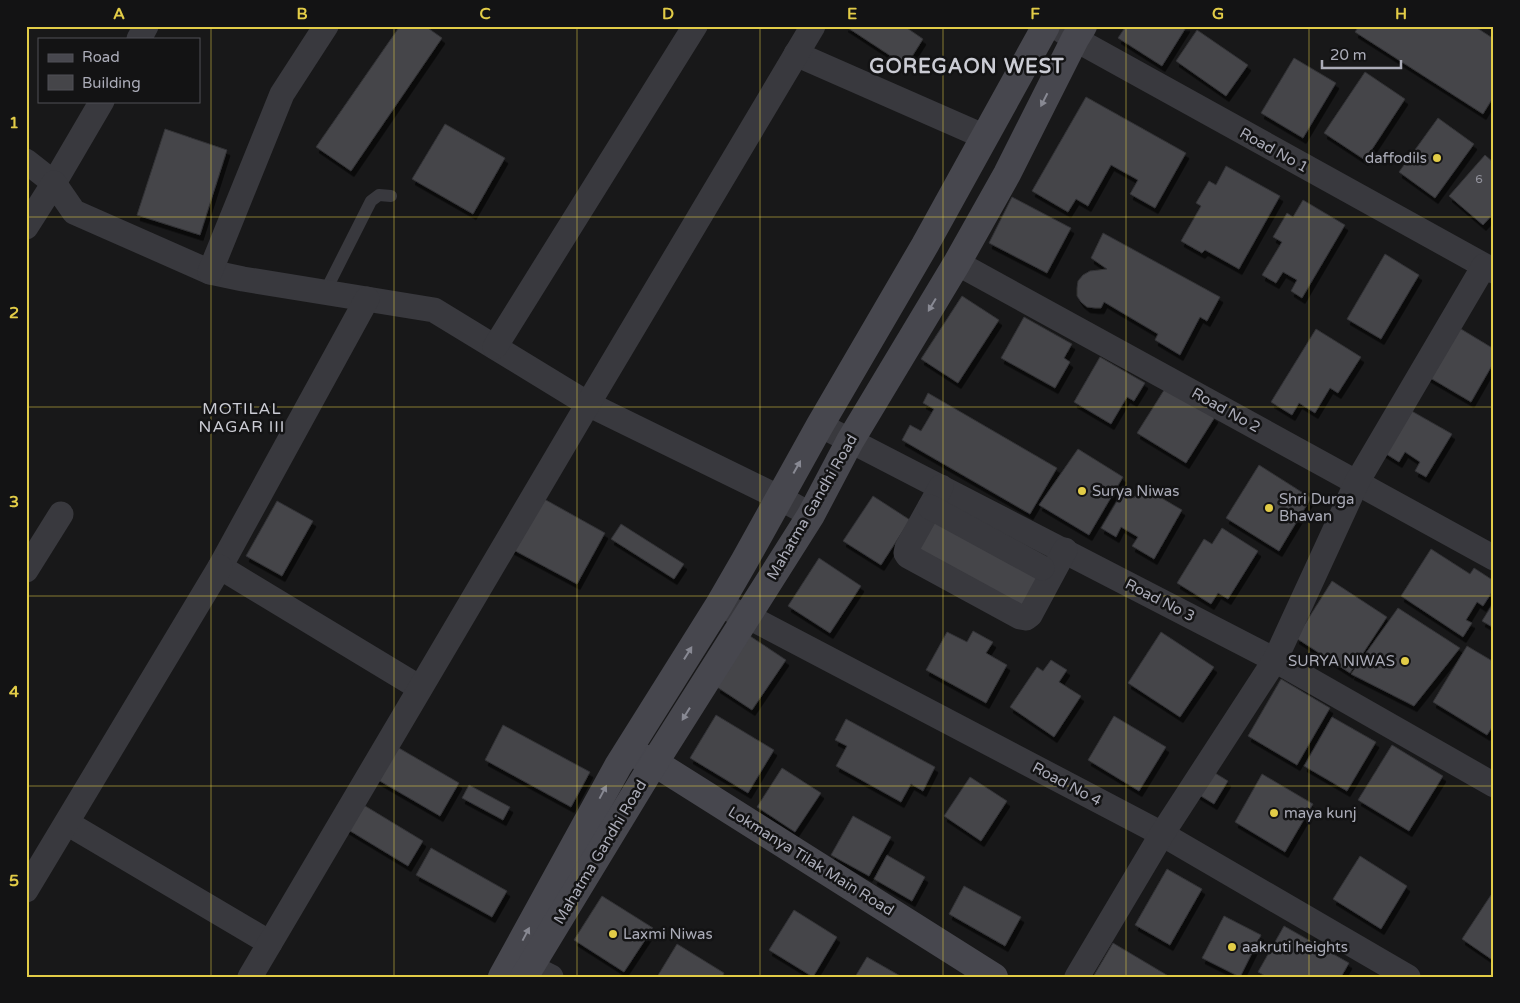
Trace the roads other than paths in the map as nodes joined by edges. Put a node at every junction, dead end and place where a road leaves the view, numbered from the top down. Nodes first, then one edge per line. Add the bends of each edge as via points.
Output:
1 (146, 26) edge
2 (326, 26) edge
3 (695, 26) edge
4 (813, 26) edge
5 (1046, 26) edge
6 (1071, 31) edge
7 (140, 38) edge
8 (796, 54) junction
9 (101, 102) edge
10 (984, 138) junction
11 (26, 161) edge
12 (54, 183) junction
13 (391, 196) dead end
14 (26, 227) edge
15 (957, 263) junction
16 (1489, 268) edge
17 (210, 272) junction
18 (325, 292) junction
19 (367, 299) junction
20 (495, 347) junction
21 (588, 404) junction
22 (820, 425) junction
23 (850, 441) junction
24 (1357, 482) junction
25 (936, 497) junction
26 (780, 498) junction
27 (61, 514) dead end
28 (811, 515) junction
29 (1065, 550) junction
30 (1494, 558) edge
31 (220, 567) junction
32 (1042, 568) dead end
33 (26, 570) edge
34 (719, 605) junction
35 (747, 616) junction
36 (1275, 660) junction
37 (420, 688) junction
38 (622, 758) junction
39 (651, 769) junction
40 (1494, 785) edge
41 (66, 823) junction
42 (1162, 834) junction
43 (26, 890) edge
44 (270, 943) junction
45 (524, 971) edge
46 (250, 977) edge
47 (963, 977) edge
48 (994, 977) edge
49 (1077, 977) edge
50 (1408, 977) edge

1 - 7 street
2 - 17 street via 282,94
3 - 20 street
4 - 8 street
5 - 10 main road, Mahatma Gandhi Road
6 -> 15 main road, Mahatma Gandhi Road via 1007,174
6 - 16 street, Road No 1
8 - 10 street
8 - 21 street
9 - 12 street
10 - 22 main road, Mahatma Gandhi Road
11 - 12 street
12 - 14 street
12 - 17 street via 74,212
13 - 18 lane via 379,195 371,201
15 -> 23 main road, Mahatma Gandhi Road
15 - 24 street, Road No 2
16 - 24 street
17 - 18 street
18 - 19 street
19 - 20 street via 434,310
19 - 31 street
20 - 21 street
21 - 26 street
21 - 37 street
22 - 23 street, Road No 3
26 -> 22 main road, Mahatma Gandhi Road
23 - 25 street, Road No 3
23 - 28 main road, Mahatma Gandhi Road
24 - 30 street, Road No 2
24 - 36 street
25 - 29 street, Road No 3
25 - 29 street via 907,548 908,556 1020,617 1030,615
25 - 32 street
26 - 28 street
26 - 34 main road, Mahatma Gandhi Road
27 - 33 street
28 - 35 main road, Mahatma Gandhi Road
29 - 36 street, Road No 3
31 - 37 street
31 - 41 street
34 - 35 street, Road No 4
38 -> 34 main road, Mahatma Gandhi Road
35 -> 39 main road, Mahatma Gandhi Road
35 - 42 street, Road No 4
36 - 40 street, Road No 3
36 - 42 street
37 - 44 street
38 - 39 main road, Lokmanya Tilak Main Road
45 -> 38 main road, Mahatma Gandhi Road
39 - 45 main road, Mahatma Gandhi Road
39 - 47 main road, Lokmanya Tilak Main Road
39 - 48 main road, Lokmanya Tilak Main Road
41 - 43 street
41 - 44 street
42 - 49 street
42 - 50 street, Road No 4
44 - 46 street

